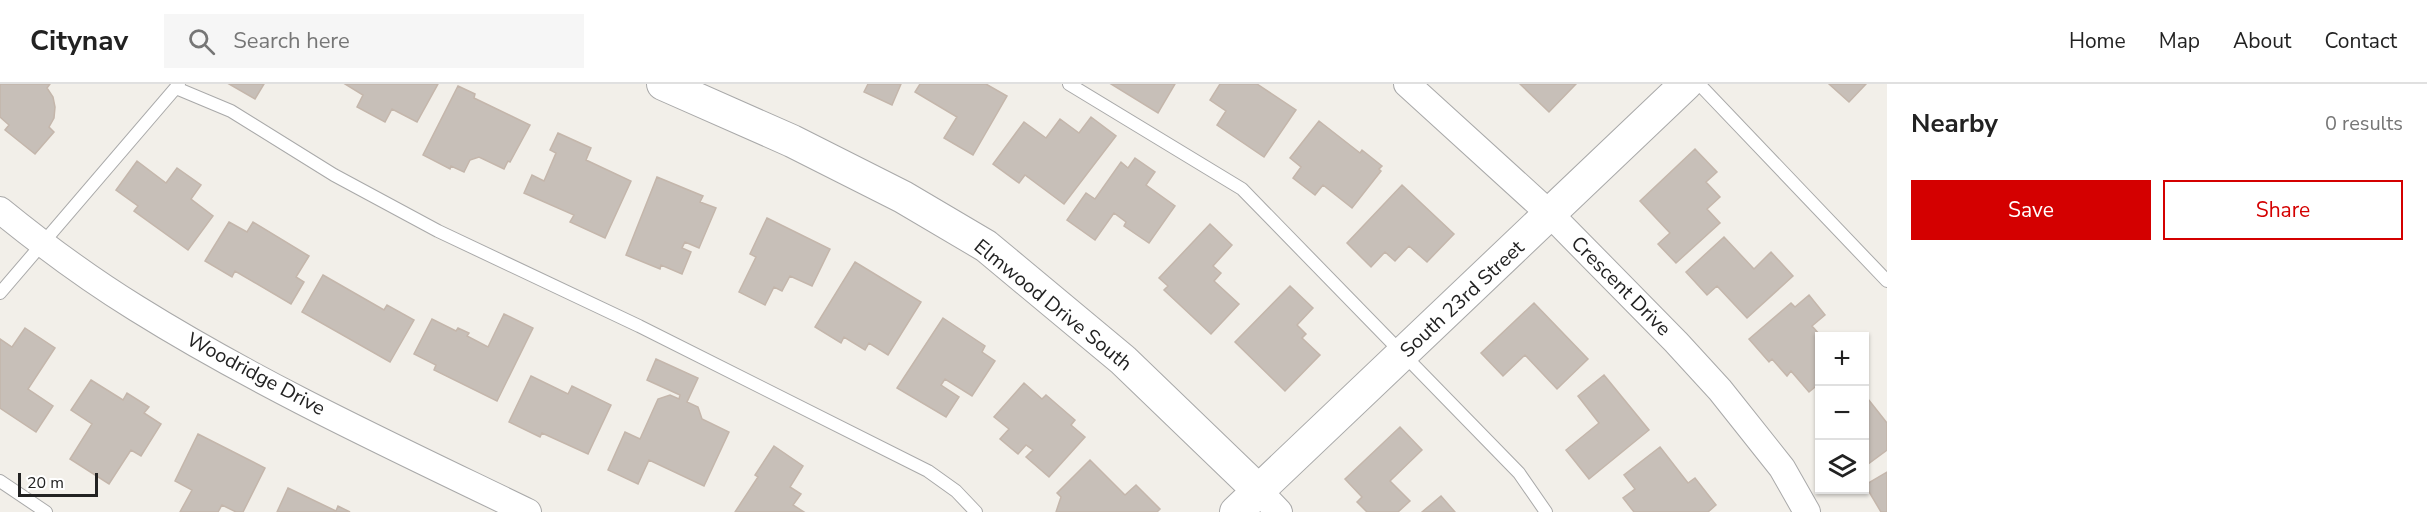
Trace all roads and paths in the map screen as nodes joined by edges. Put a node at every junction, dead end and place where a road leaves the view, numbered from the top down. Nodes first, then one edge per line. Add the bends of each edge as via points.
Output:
1 (663, 84) edge
2 (1069, 84) edge
3 (1407, 84) edge
4 (1686, 84) edge
5 (1699, 84) edge
6 (178, 86) edge
7 (0, 210) edge
8 (1551, 215) junction
9 (42, 244) junction
10 (1887, 281) edge
11 (0, 293) edge
12 (1404, 353) junction
13 (0, 481) edge
14 (1269, 501) edge
15 (46, 512) edge
16 (528, 512) edge
17 (976, 512) edge
18 (1236, 512) edge
19 (1546, 512) edge
20 (1807, 512) edge

1 - 14 street, Elmwood Drive South via 802,146 903,197 986,246 1123,360
2 - 12 lane via 1242,189
3 - 8 street, Crescent Drive
4 - 8 street, South 23rd Street
5 - 10 lane
6 - 9 lane
6 - 17 lane via 231,111 334,175 438,231 639,326 928,471
7 - 9 street, Woodridge Drive
8 - 12 street, South 23rd Street
8 - 20 street, Crescent Drive via 1720,390 1782,468
9 - 11 lane
9 - 16 street, Woodridge Drive via 136,308 242,368
12 - 14 street, South 23rd Street
12 - 19 lane via 1520,473
13 - 15 lane
14 - 18 street, South 23rd Street

